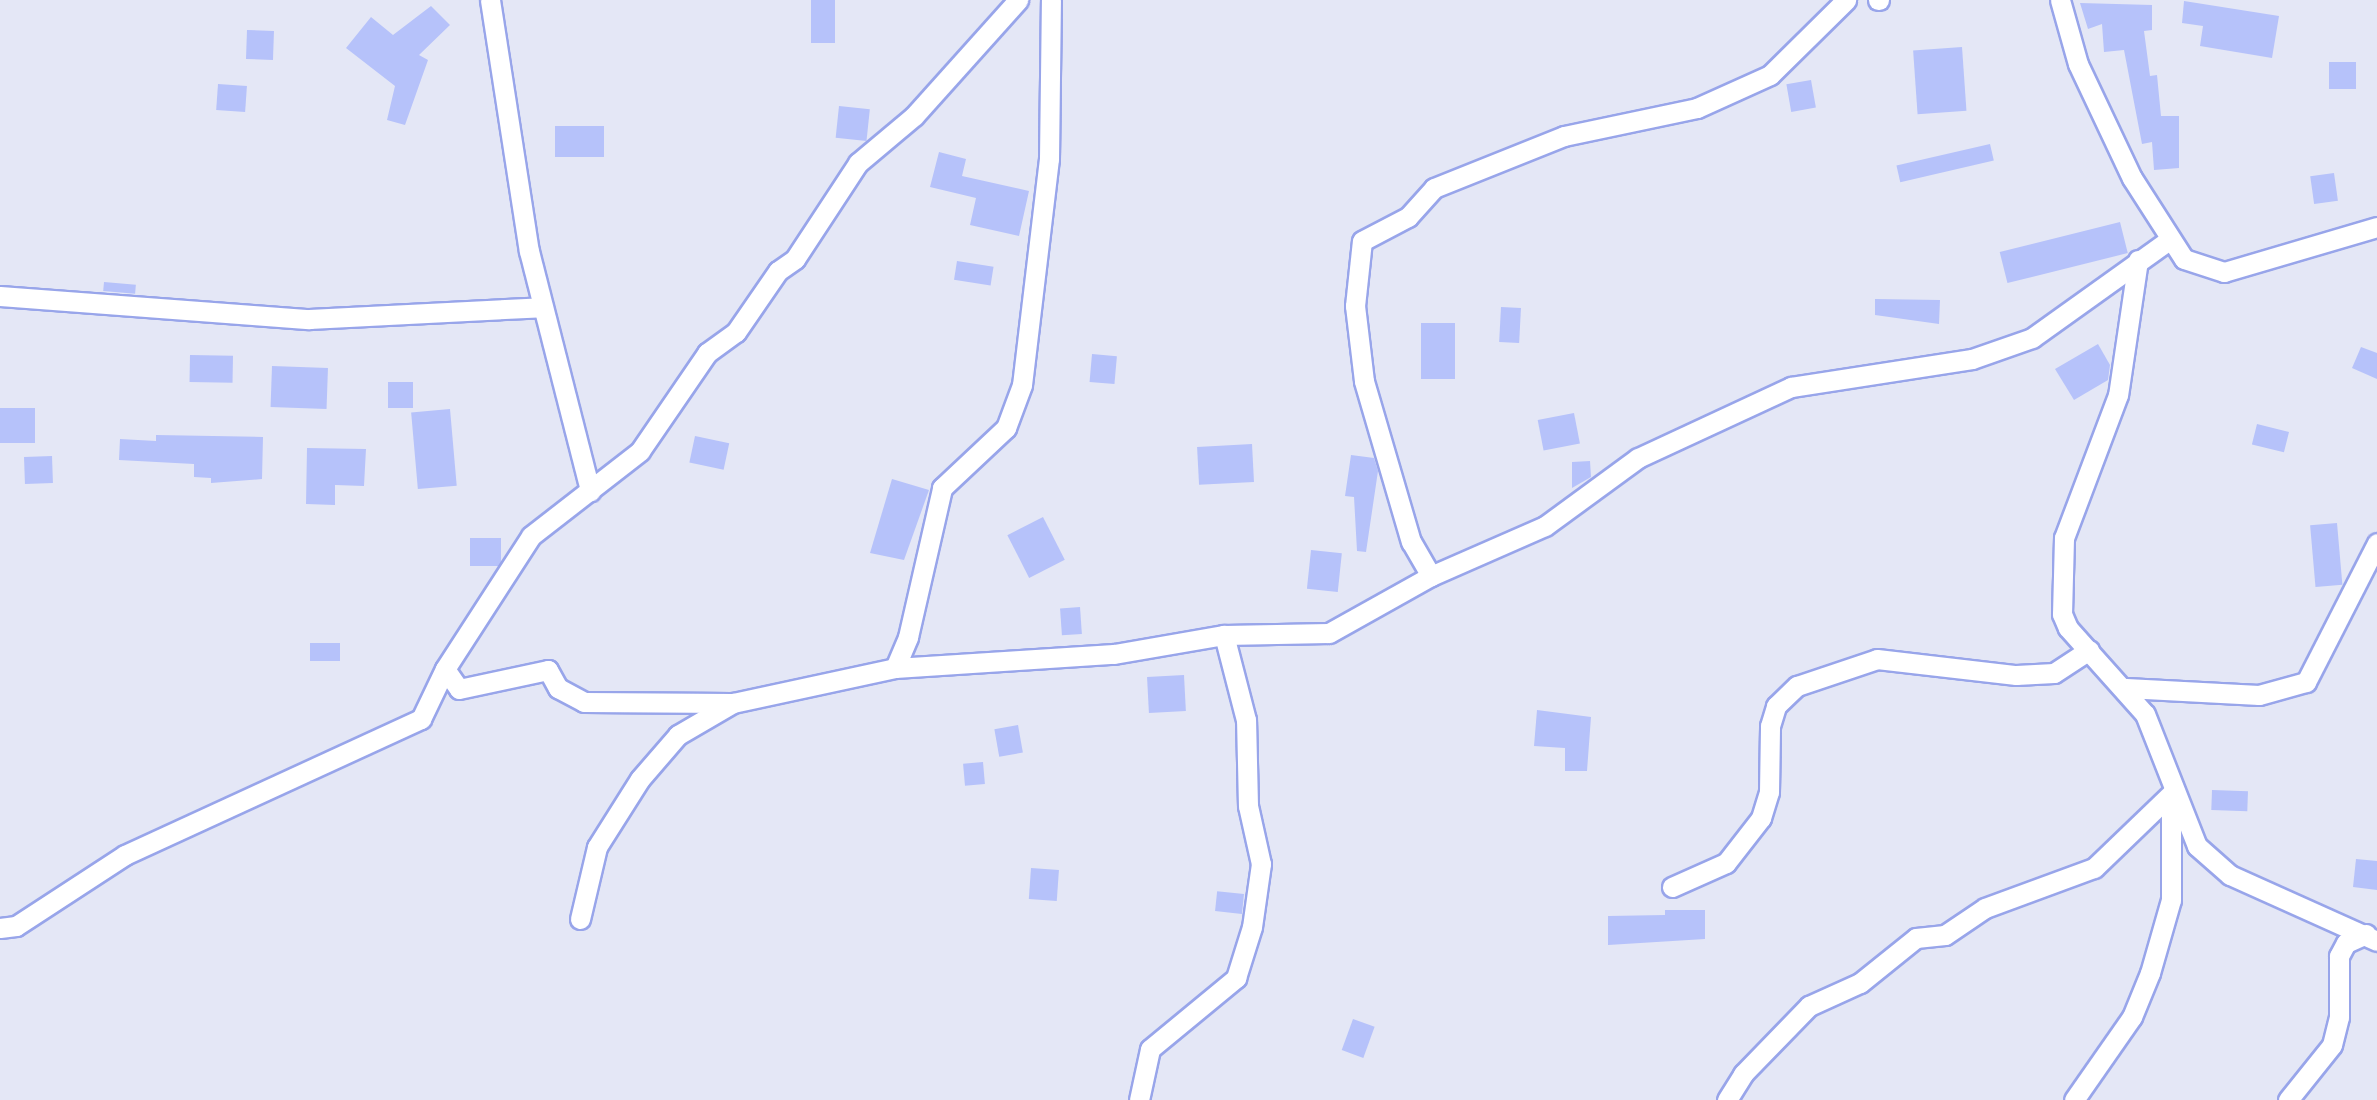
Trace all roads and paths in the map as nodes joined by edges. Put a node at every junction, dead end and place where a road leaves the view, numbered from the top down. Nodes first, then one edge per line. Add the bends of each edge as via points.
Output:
1 (490, 0) edge
2 (1018, 0) edge
3 (1051, 0) edge
4 (1846, 0) edge
5 (2060, 0) edge
6 (2377, 227) edge
7 (2169, 240) junction
8 (2138, 260) junction
9 (0, 296) edge
10 (542, 307) junction
11 (590, 491) junction
12 (2377, 543) edge
13 (1431, 576) junction
14 (1224, 635) junction
15 (2089, 650) junction
16 (895, 667) junction
17 (445, 669) junction
18 (2126, 688) junction
19 (733, 703) junction
20 (2173, 794) junction
21 (1672, 887) dead end
22 (580, 919) dead end
23 (0, 928) edge
24 (2371, 938) edge
25 (1139, 1100) edge
26 (1727, 1100) edge
27 (2074, 1100) edge
28 (2288, 1100) edge

1 - 10 street
2 - 11 street via 914,116 858,163 795,258 778,271 736,332 707,353 640,451
3 - 16 street via 1049,159 1022,385 1006,428 942,488 908,637
4 - 13 street via 1770,75 1697,107 1564,136 1434,188 1408,216 1362,242 1355,306 1364,381 1411,542
5 - 7 street via 2078,64
6 - 7 street via 2224,272 2184,258
7 - 8 street
8 - 13 street via 2032,338 1972,359 1803,382 1638,458 1545,526
8 - 15 street via 2118,395 2064,538 2062,614
9 - 10 street via 309,319
10 - 11 street
11 - 17 street via 531,536
12 - 18 street via 2306,682 2259,695
13 - 14 street via 1329,634
14 - 16 street via 1114,654
14 - 25 street via 1246,720 1248,806 1261,864 1252,927 1236,978 1150,1049
15 - 18 street
15 - 21 street via 2066,669 2016,676 1862,660 1797,686 1776,706 1770,726 1769,792 1761,818 1726,863
16 - 19 street
17 - 19 street via 459,689 548,670 558,688 584,702
17 - 23 street via 422,719 125,855 16,926
18 - 20 street via 2145,714
19 - 22 street via 678,735 640,779 597,847
20 - 24 street via 2197,846 2230,875
20 - 26 street via 2094,868 1985,908 1945,935 1916,938 1860,983 1810,1006 1743,1074
20 - 27 street via 2171,900 2150,973 2132,1017
24 - 28 street via 2346,943 2339,956 2339,1017 2332,1045

